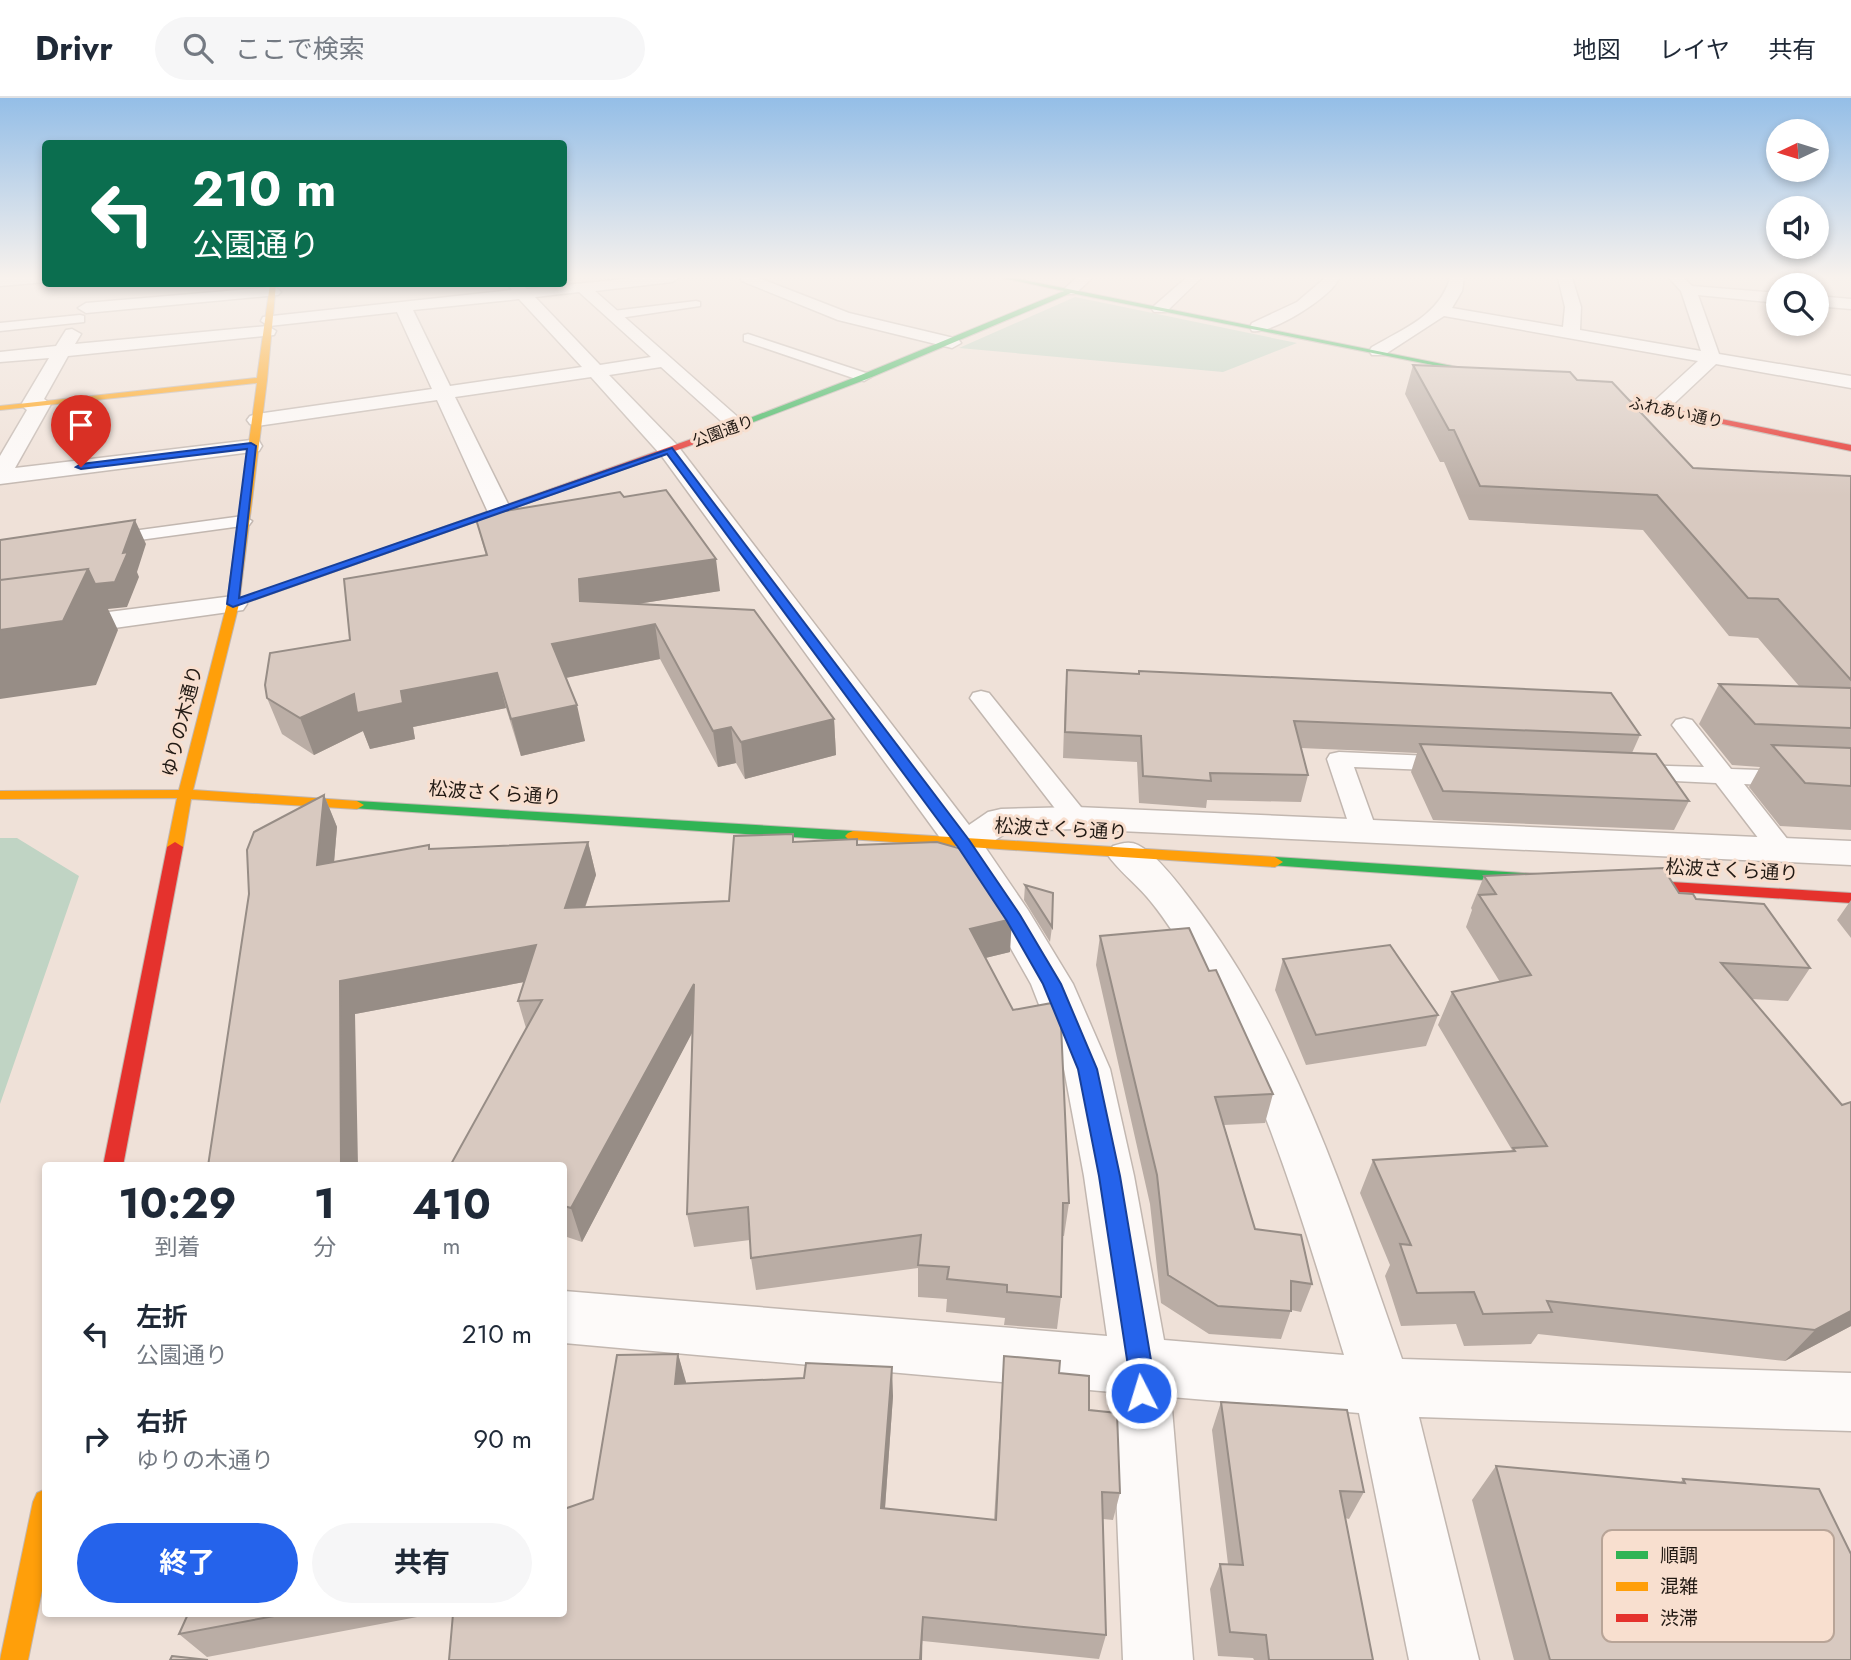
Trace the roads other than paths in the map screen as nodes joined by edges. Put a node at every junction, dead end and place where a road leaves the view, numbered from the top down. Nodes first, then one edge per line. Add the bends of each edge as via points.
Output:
1 (62, 351) joint
2 (266, 351) edge
3 (424, 351) edge
4 (575, 351) edge
5 (653, 351) edge
6 (786, 351) edge
7 (932, 351) edge
8 (1378, 351) edge
9 (1672, 351) edge
10 (1709, 351) edge
11 (0, 357) edge
12 (1712, 358) junction
13 (664, 361) junction
14 (594, 371) junction
15 (864, 377) junction
16 (263, 380) junction
17 (1524, 381) edge
18 (1851, 382) edge
19 (1564, 389) edge
20 (444, 393) junction
21 (36, 404) junction
22 (0, 408) edge
23 (1658, 408) junction
24 (257, 420) junction
25 (738, 426) junction
26 (1851, 448) edge
27 (669, 450) junction
28 (250, 457) junction
29 (0, 476) edge
30 (92, 488) dead end
31 (499, 510) junction
32 (243, 520) junction
33 (91, 541) edge
34 (233, 604) junction
35 (0, 635) edge
36 (981, 698) dead end
37 (1684, 725) dead end
38 (1477, 765) edge
39 (1614, 771) edge
40 (1724, 775) junction
41 (1851, 781) edge
42 (185, 794) junction
43 (0, 795) edge
44 (1076, 818) junction
45 (1364, 831) junction
46 (964, 844) junction
47 (1782, 850) junction
48 (1851, 853) edge
49 (1126, 854) junction
50 (1555, 880) edge
51 (1611, 884) edge
52 (1851, 898) edge
53 (114, 1162) edge
54 (567, 1317) edge
55 (1140, 1366) junction
56 (1383, 1387) junction
57 (1851, 1402) edge
58 (42, 1522) edge
59 (14, 1660) edge
60 (1158, 1660) edge
61 (1444, 1660) edge

1 - 11 street
1 - 21 street
2 - 16 street, ゆりの木通り
3 - 20 street
4 - 14 street
5 - 13 street
6 - 15 lane
7 - 15 street, 公園通り
8 - 17 street
9 - 12 street
10 - 12 street
12 - 18 street
12 - 23 street
13 - 14 street
13 - 25 street
14 - 20 street
14 - 27 street
15 - 25 street, 公園通り
16 - 21 street
16 - 24 street, ゆりの木通り
19 - 23 street, ふれあい通り
20 - 24 street
20 - 31 street
21 - 22 street
21 - 29 street
23 - 26 street, ふれあい通り
24 - 28 street, ゆりの木通り
25 - 27 street, 公園通り
27 - 31 street, 公園通り
27 - 46 street
28 - 29 street
28 - 30 street
28 - 32 street, ゆりの木通り
31 - 34 street, 公園通り
32 - 33 lane
32 - 34 street, ゆりの木通り
34 - 35 street
34 - 42 street, ゆりの木通り
36 - 44 lane
37 - 40 lane
38 - 45 lane via 1339,759
39 - 40 lane
40 - 41 lane
40 - 47 lane
42 - 43 street, 松波さくら通り
42 - 46 street, 松波さくら通り
42 - 53 street, ゆりの木通り
44 - 45 street
44 - 46 street via 1001,821
45 - 47 street
46 - 49 street, 松波さくら通り
46 - 55 street via 1052,984 1087,1069
47 - 48 street
49 - 50 street, 松波さくら通り
49 - 56 street via 1161,888 1198,937 1275,1079 1315,1181
51 - 52 street, 松波さくら通り
54 - 55 street
55 - 56 street
55 - 60 street
56 - 57 street
56 - 61 street
58 - 59 street

